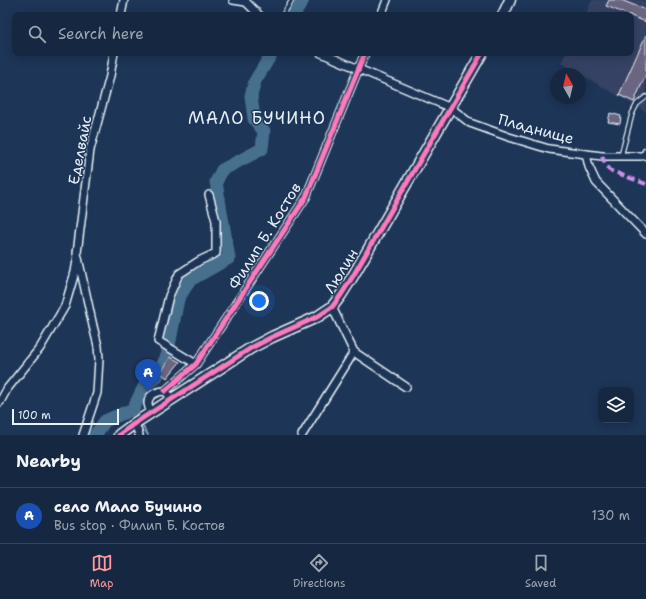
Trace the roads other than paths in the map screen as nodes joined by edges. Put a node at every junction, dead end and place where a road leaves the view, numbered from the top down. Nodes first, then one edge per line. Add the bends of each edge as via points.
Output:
1 (124, 0) edge
2 (233, 0) edge
3 (292, 0) edge
4 (387, 0) edge
5 (510, 0) edge
6 (245, 1) edge
7 (122, 12) edge
8 (256, 12) edge
9 (285, 12) edge
10 (382, 12) edge
11 (504, 12) edge
12 (113, 56) edge
13 (329, 56) edge
14 (365, 56) edge
15 (480, 56) edge
16 (359, 69) junction
17 (646, 97) edge
18 (451, 108) junction
19 (586, 154) junction
20 (645, 154) edge
21 (621, 156) junction
22 (209, 195) dead end
23 (646, 234) edge
24 (77, 253) junction
25 (332, 307) junction
26 (354, 352) junction
27 (196, 364) junction
28 (406, 387) dead end
29 (165, 391) junction
30 (172, 399) junction
31 (0, 402) edge
32 (151, 412) junction
33 (135, 423) junction
34 (83, 435) edge
35 (119, 435) edge
36 (138, 435) edge
37 (302, 435) edge

1 - 7 street
2 - 6 street
3 - 9 lane
4 - 10 street
5 - 11 street
6 - 8 street
12 - 24 street, Еделвайс via 90,150
13 - 16 street, Пладнище
14 - 16 street, Филип Б. Костов
15 - 18 street, Люлин
16 - 18 street, Пладнище
16 - 27 street, Филип Б. Костов via 306,198
17 - 21 lane via 637,104 632,114
18 - 19 street, Пладнище via 470,122 510,137 549,149
18 - 25 street, Люлин via 353,276
19 - 21 street, Пладнище
19 - 23 street via 596,182
20 - 21 street, Пладнище
22 - 27 street via 216,221 216,253 178,274 169,296 158,342
24 - 31 street, Еделвайс via 75,272 65,306 40,348 7,389
24 - 34 street, Еделвайс via 99,359 97,393
25 - 26 street
25 - 30 street, Люлин via 317,317 251,348
26 - 28 street
26 - 37 street
27 - 29 street, Филип Б. Костов
29 - 30 street
29 - 32 street, Филип Б. Костов via 158,391 149,397
30 - 32 street, Люлин
32 - 33 street, Люлин
33 - 35 street, Люлин
33 - 36 street

